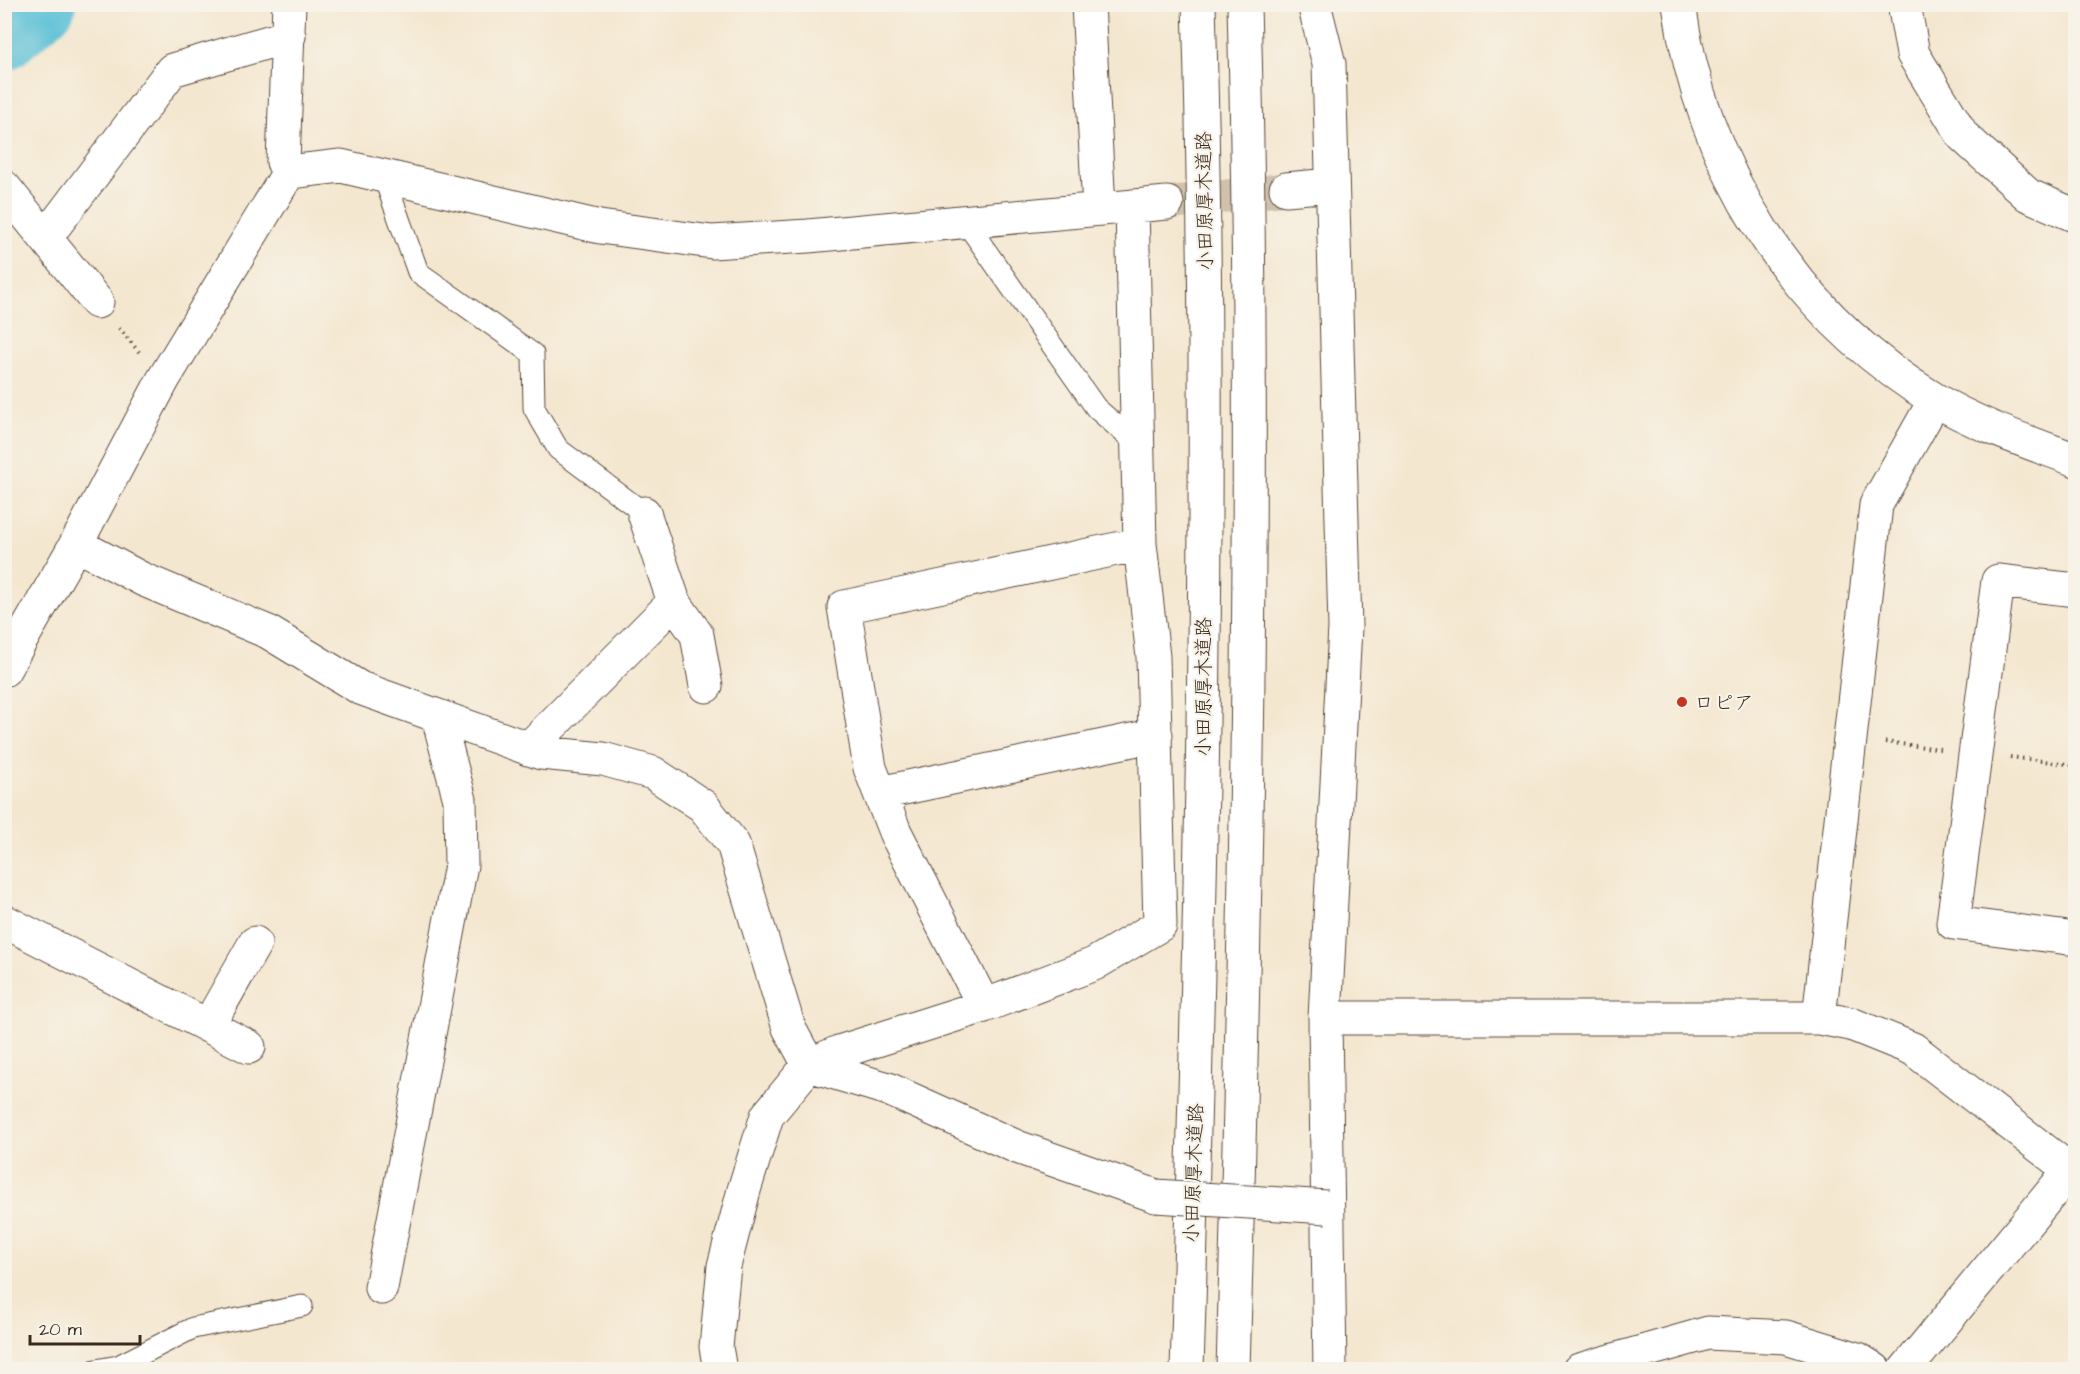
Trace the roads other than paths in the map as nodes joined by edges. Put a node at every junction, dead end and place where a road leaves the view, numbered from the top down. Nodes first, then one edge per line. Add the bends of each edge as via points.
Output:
1 (1088, 4) edge
2 (1199, 4) edge
3 (1244, 4) edge
4 (1314, 4) edge
5 (1679, 4) edge
6 (1904, 4) edge
7 (294, 13) edge
8 (289, 172) junction
9 (384, 177) junction
10 (1331, 184) junction
11 (4, 188) edge
12 (1286, 189) tunnel mouth
13 (1167, 202) tunnel mouth
14 (1132, 206) junction
15 (1099, 208) junction
16 (2076, 216) edge
17 (965, 221) junction
18 (46, 237) junction
19 (97, 302) road end
20 (1935, 400) junction
21 (1137, 444) junction
22 (2076, 460) edge
23 (644, 513) joint
24 (76, 544) junction
25 (1140, 544) junction
26 (2076, 590) edge
27 (674, 602) junction
28 (4, 670) edge
29 (706, 686) dead end
30 (438, 717) junction
31 (1156, 735) junction
32 (528, 748) junction
33 (880, 793) junction
34 (4, 921) edge
35 (2076, 939) edge
36 (255, 943) dead end
37 (984, 1006) junction
38 (1325, 1017) junction
39 (1819, 1018) junction
40 (208, 1026) junction
41 (249, 1047) dead end
42 (809, 1065) junction
43 (2073, 1166) edge
44 (1327, 1207) junction
45 (381, 1288) dead end
46 (302, 1306) dead end
47 (1626, 1363) edge
48 (1339, 1368) edge
49 (96, 1370) edge
50 (720, 1370) edge
51 (1187, 1370) edge
52 (1233, 1370) edge
53 (1579, 1370) edge
54 (1875, 1370) edge
55 (1905, 1370) edge

1 - 15 main road
2 - 51 main road, 小田原厚木道路 via 1206,236 1201,908
3 - 52 main road via 1250,236 1246,906
4 - 10 main road via 1329,64
5 - 20 main road via 1684,46 1721,154 1769,245 1812,300 1881,363
6 - 16 main road via 1913,54 1963,136 2028,195
7 - 8 main road via 283,162
7 - 18 main road via 172,70
8 - 9 main road via 341,166
8 - 24 main road via 163,380
9 - 17 main road via 600,227 712,242
9 - 23 lane via 418,272 532,354 534,408 558,449
10 - 12 main road
10 - 38 main road via 1345,627
11 - 18 main road
13 - 14 main road
14 - 15 main road
14 - 21 main road
15 - 17 main road
17 - 21 lane via 1096,408
18 - 19 main road
20 - 22 main road
20 - 39 main road via 1876,505
21 - 25 main road
23 - 27 main road
24 - 28 main road
24 - 30 main road via 142,579 268,632 360,688
25 - 31 main road via 1153,657
25 - 33 main road via 844,608 870,768
26 - 35 main road via 1998,581 1953,923
27 - 29 main road via 698,635
27 - 32 main road
30 - 32 main road
30 - 45 main road via 460,800 461,865
31 - 33 main road
31 - 37 main road via 1160,925 1094,964
32 - 42 main road via 541,753 603,759 653,774 704,806 733,844 789,1028
33 - 37 main road via 895,832
34 - 40 main road
36 - 40 main road
37 - 42 main road
38 - 39 main road
38 - 44 main road
39 - 43 main road via 1851,1024 1913,1049
40 - 41 main road
42 - 44 main road, bridge via 888,1089 1017,1148 1156,1196
42 - 50 main road via 767,1116 744,1190 724,1266 716,1347
43 - 55 main road
44 - 48 main road
46 - 49 lane via 193,1328 118,1366
47 - 53 main road
47 - 54 main road via 1708,1333 1786,1337 1858,1359

